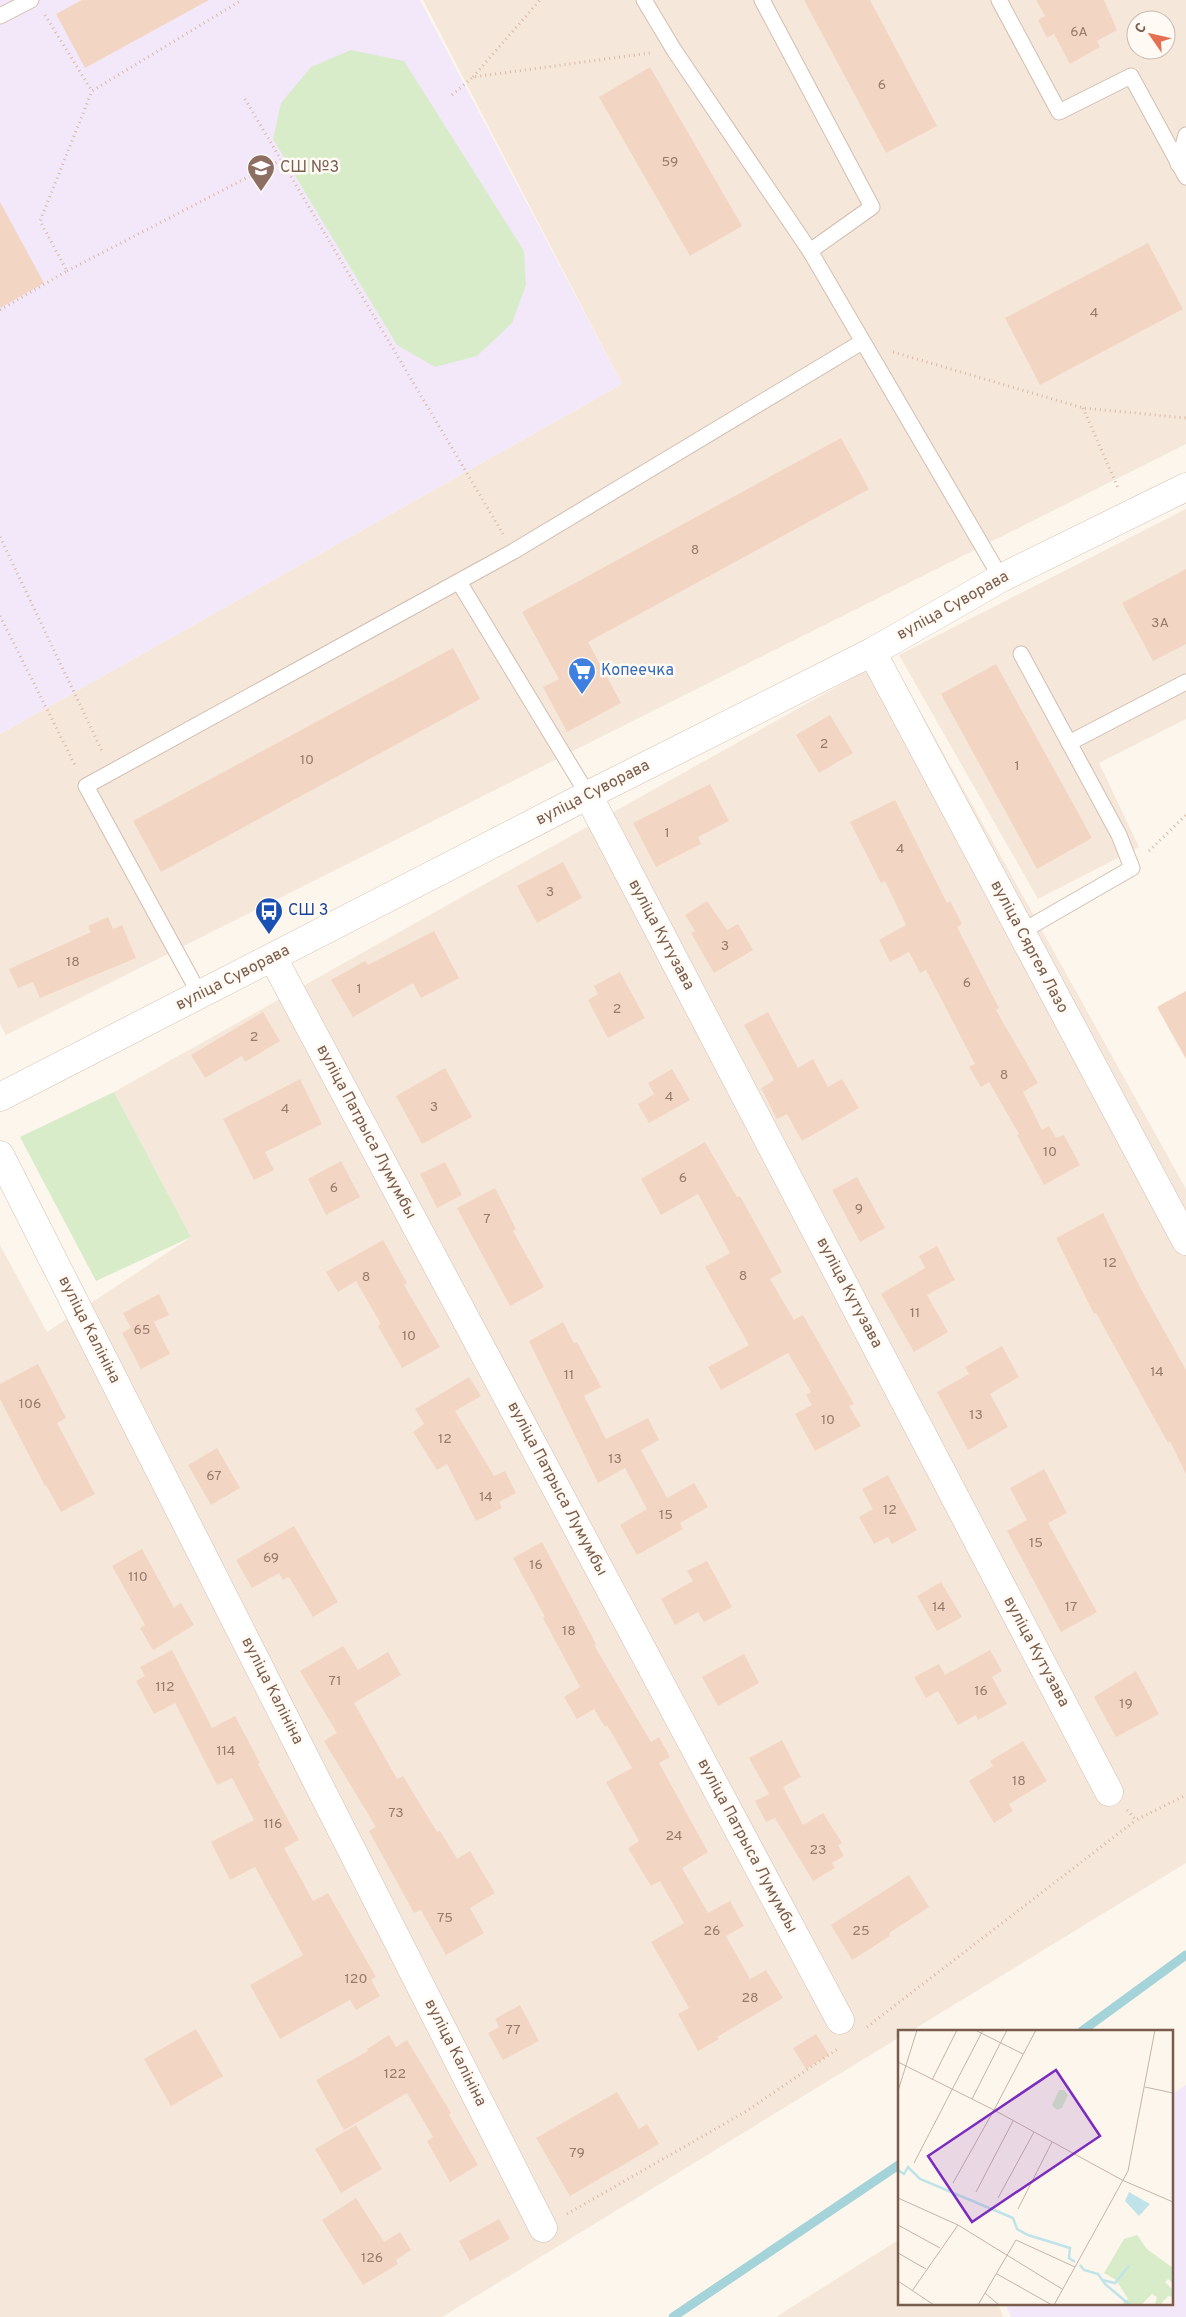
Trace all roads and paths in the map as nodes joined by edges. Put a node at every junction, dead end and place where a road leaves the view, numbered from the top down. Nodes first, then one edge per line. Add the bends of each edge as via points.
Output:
1 (242, 0) edge
2 (540, 0) edge
3 (644, 0) edge
4 (762, 0) edge
5 (999, 0) edge
6 (36, 4) edge
7 (0, 16) edge
8 (674, 50) junction
9 (473, 77) junction
10 (92, 91) junction
11 (452, 96) dead end
12 (245, 99) dead end
13 (1186, 135) edge
14 (281, 160) junction
15 (1178, 164) junction
16 (1186, 177) edge
17 (810, 251) junction
18 (67, 271) junction
19 (0, 310) edge
20 (862, 342) junction
21 (1083, 408) junction
22 (1186, 418) edge
23 (1186, 487) edge
24 (1131, 516) junction
25 (0, 537) edge
26 (514, 552) junction
27 (1001, 578) junction
28 (459, 582) junction
29 (0, 616) edge
30 (872, 652) junction
31 (1021, 654) dead end
32 (1186, 682) edge
33 (1069, 743) junction
34 (112, 772) junction
35 (86, 786) junction
36 (588, 795) junction
37 (1186, 815) edge
38 (1132, 868) junction
39 (1021, 932) junction
40 (273, 958) junction
41 (200, 995) junction
42 (0, 1097) edge
43 (0, 1155) edge
44 (1186, 1241) edge
45 (1109, 1792) joint
46 (1186, 1795) edge
47 (1136, 1820) junction
48 (845, 2030) junction
49 (543, 2228) joint

1 - 10 path
2 - 9 path
3 - 8 lane
4 - 17 lane via 872,207
5 - 15 lane via 1059,112 1131,76
6 - 7 lane
6 - 10 path
8 - 9 path
8 - 17 lane
9 - 11 path
10 - 18 path via 40,221
12 - 14 path
13 - 15 lane
14 - 18 path
14 - 26 path
15 - 16 lane
17 - 20 lane
18 - 19 path
20 - 21 path
20 - 26 lane
20 - 27 lane
21 - 22 path
21 - 24 path
23 - 24 street, вуліца Суворава
24 - 27 street, вуліца Суворава
25 - 34 path
26 - 28 lane
27 - 30 street, вуліца Суворава
28 - 34 lane
28 - 36 lane
29 - 35 path
30 - 36 street, вуліца Суворава
30 - 39 street, вуліца Сяргея Лазо
31 - 33 lane
32 - 33 lane
33 - 38 lane
34 - 35 lane
35 - 41 lane
36 - 40 street, вуліца Суворава
36 - 45 street, вуліца Кутузава
37 - 38 path
38 - 39 lane
39 - 44 street, вуліца Сяргея Лазо
40 - 41 street, вуліца Суворава
40 - 48 street, вуліца Патрыса Лумумбы
41 - 42 street, вуліца Суворава
43 - 49 street, вуліца Калініна
45 - 47 path
46 - 47 path
47 - 48 path
48 - 49 path via 745,2112

